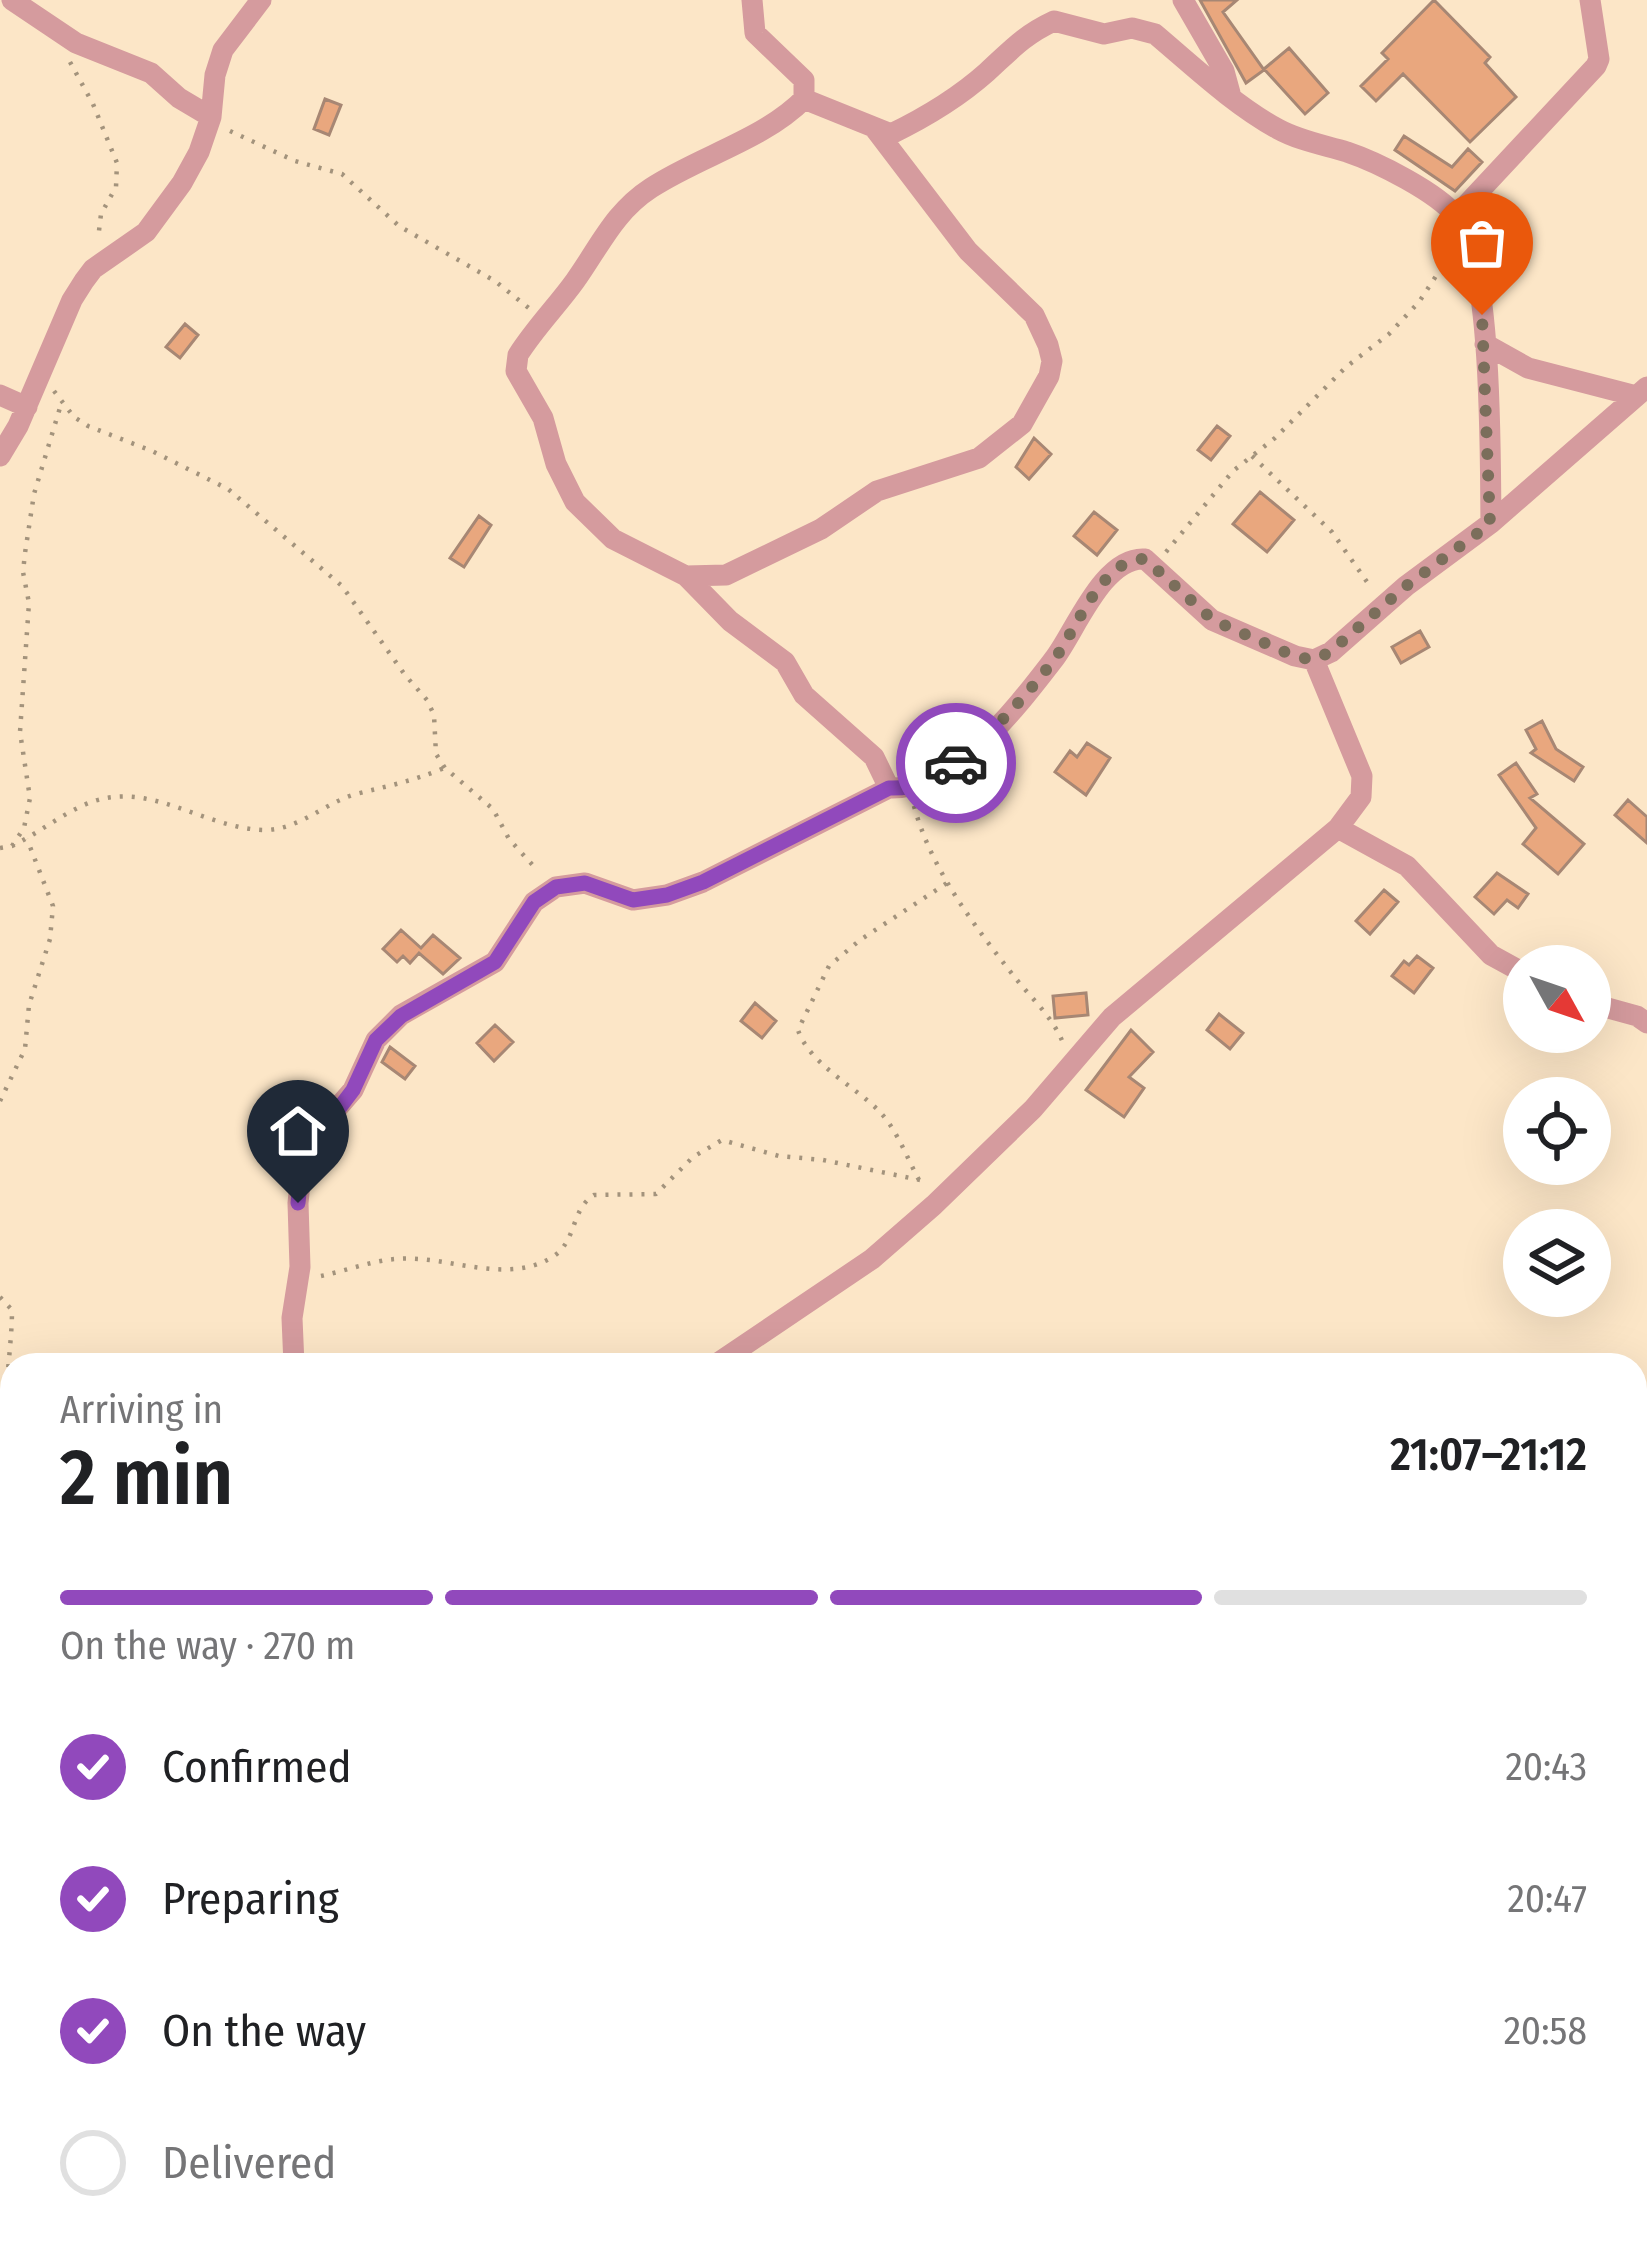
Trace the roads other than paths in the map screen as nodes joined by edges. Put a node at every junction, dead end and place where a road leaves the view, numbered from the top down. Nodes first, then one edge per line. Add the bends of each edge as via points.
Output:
1 (12, 0) edge
2 (261, 0) edge
3 (752, 0) edge
4 (1183, 0) edge
5 (1590, 0) edge
6 (1230, 93) junction
7 (804, 99) junction
8 (211, 117) junction
9 (875, 130) junction
10 (1460, 222) junction
11 (1484, 344) junction
12 (1641, 392) edge
13 (0, 395) edge
14 (26, 407) junction
15 (0, 456) edge
16 (1490, 524) junction
17 (686, 577) junction
18 (1314, 660) junction
19 (899, 788) junction
20 (1339, 828) junction
21 (1503, 962) edge
22 (1611, 1009) edge
23 (1647, 1023) edge
24 (293, 1353) edge
25 (733, 1353) edge

1 - 8 street via 76,44 151,73
2 - 8 street via 223,50
3 - 7 street via 755,33 804,80
4 - 6 street
5 - 10 street via 1596,66
6 - 9 street via 1155,34 1105,34 1054,21 1022,36 921,119 891,134
6 - 10 street via 1276,128 1420,188
7 - 9 street
7 - 17 street via 646,191 611,221 518,355 516,371 575,502 613,539
8 - 14 street via 168,207 93,269 72,300
9 - 17 street via 968,251 1034,315 1052,361 1049,376 1022,424 979,458 877,491 726,575
10 - 11 street via 1480,291
11 - 12 street via 1528,368
11 - 16 street
12 - 16 street
13 - 14 street
14 - 15 street
16 - 18 street
17 - 19 street via 785,662 804,695
18 - 19 street via 1213,620 1145,559 1124,563 993,732 941,775
18 - 20 street via 1362,776 1361,797
19 - 24 street via 667,895 633,900 585,883 556,887 534,902 495,962 401,1016 376,1040 301,1173
20 - 21 street via 1407,866
20 - 25 street via 1112,1017 1034,1109 872,1259
22 - 23 street

